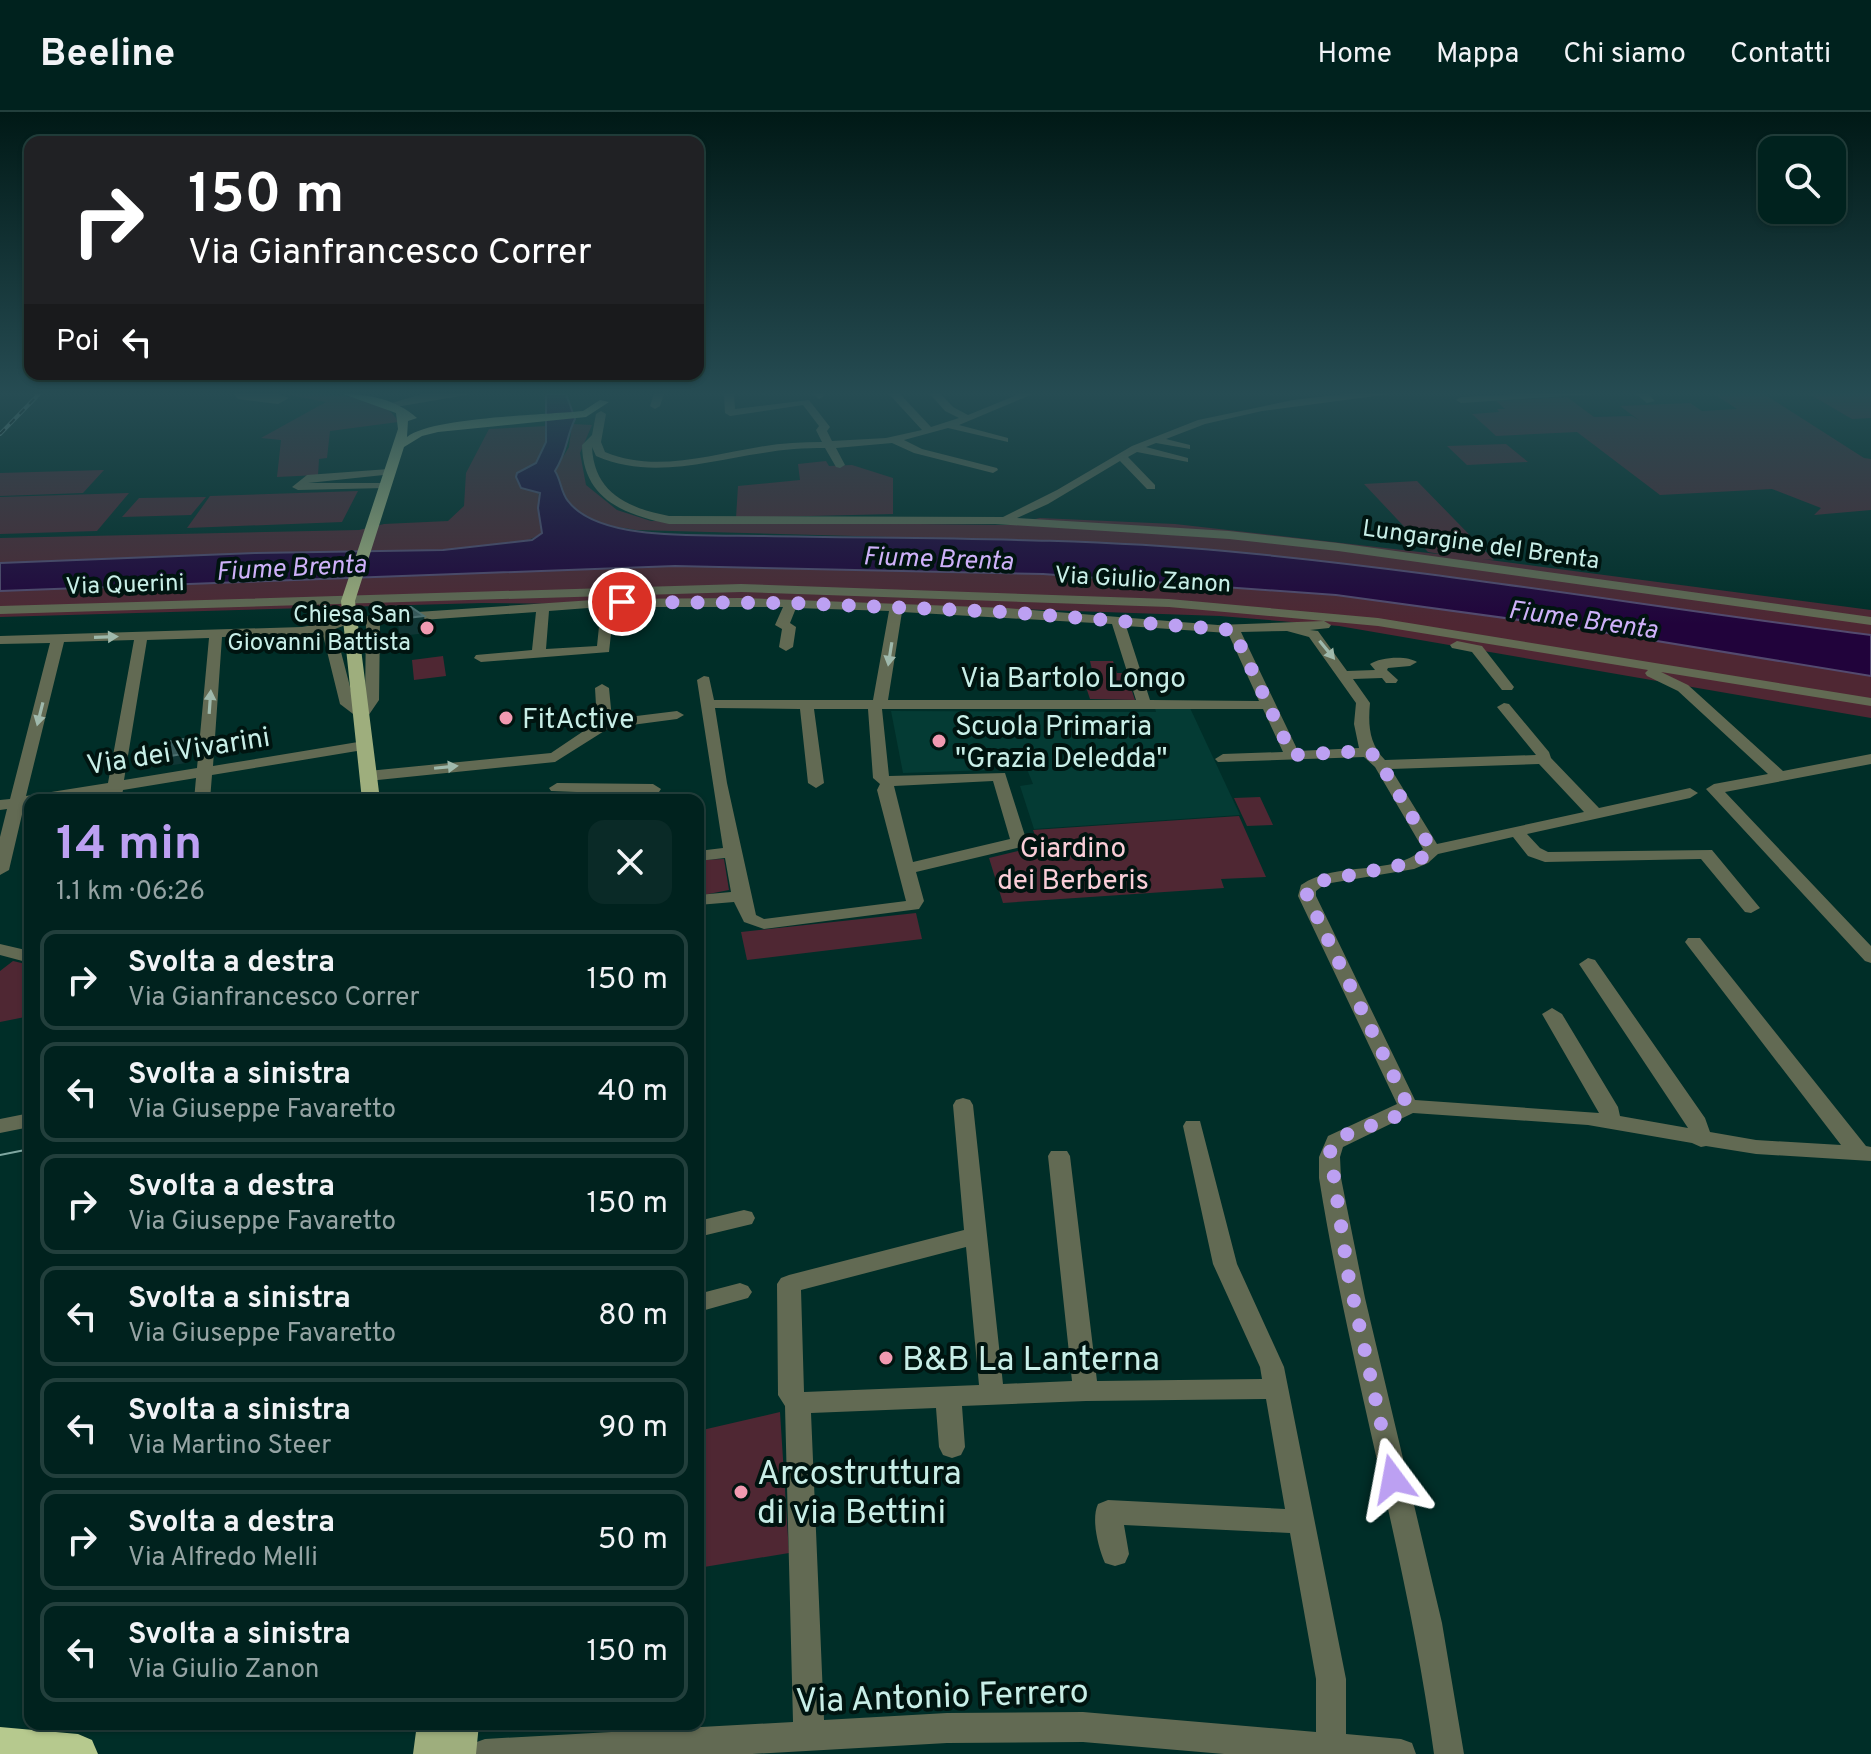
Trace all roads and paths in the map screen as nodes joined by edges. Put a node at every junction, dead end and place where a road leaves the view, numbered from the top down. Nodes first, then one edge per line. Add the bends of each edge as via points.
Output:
1 (391, 471) edge
2 (588, 471) edge
3 (1096, 471) edge
4 (1135, 471) edge
5 (387, 479) junction
6 (1151, 487) dead end
7 (995, 520) junction
8 (348, 598) junction
9 (608, 603) junction
10 (792, 603) junction
11 (543, 608) junction
12 (896, 609) junction
13 (0, 610) edge
14 (356, 621) dead end
15 (1871, 621) edge
16 (1118, 622) junction
17 (373, 624) junction
18 (1342, 624) junction
19 (1406, 626) junction
20 (1258, 629) junction
21 (1233, 630) junction
22 (216, 633) junction
23 (141, 636) junction
24 (58, 638) junction
25 (0, 640) edge
26 (1521, 644) junction
27 (786, 647) dead end
28 (539, 654) junction
29 (481, 658) dead end
30 (1618, 660) junction
31 (1410, 662) dead end
32 (1563, 665) dead end
33 (1346, 675) junction
34 (704, 680) dead end
35 (1507, 687) dead end
36 (602, 688) dead end
37 (806, 702) junction
38 (1871, 702) edge
39 (878, 703) junction
40 (708, 704) junction
41 (1144, 704) junction
42 (1268, 705) junction
43 (1504, 707) dead end
44 (677, 715) dead end
45 (361, 716) junction
46 (605, 724) junction
47 (364, 746) junction
48 (1368, 752) junction
49 (1292, 755) junction
50 (555, 757) junction
51 (1223, 759) dead end
52 (1543, 759) junction
53 (1871, 759) edge
54 (1381, 765) junction
55 (205, 772) junction
56 (368, 776) junction
57 (1779, 776) junction
58 (888, 782) junction
59 (816, 783) dead end
60 (114, 793) edge
61 (1690, 793) dead end
62 (203, 794) edge
63 (370, 794) edge
64 (557, 794) edge
65 (625, 794) edge
66 (24, 801) edge
67 (18, 802) junction
68 (0, 805) edge
69 (1593, 812) junction
70 (1517, 832) junction
71 (1432, 850) junction
72 (733, 852) junction
73 (704, 855) edge
74 (907, 869) junction
75 (0, 870) edge
76 (741, 896) junction
77 (704, 899) edge
78 (1751, 908) dead end
79 (1694, 942) dead end
80 (0, 949) edge
81 (24, 955) edge
82 (1871, 957) edge
83 (1588, 964) dead end
84 (1552, 1014) dead end
85 (963, 1105) dead end
86 (1408, 1106) junction
87 (1610, 1120) junction
88 (24, 1121) edge
89 (0, 1126) edge
90 (1193, 1126) dead end
91 (1701, 1140) junction
92 (1866, 1154) edge
93 (1059, 1156) dead end
94 (744, 1218) dead end
95 (704, 1228) edge
96 (978, 1235) junction
97 (740, 1292) dead end
98 (704, 1301) edge
99 (1276, 1389) junction
100 (1086, 1391) junction
101 (992, 1394) junction
102 (948, 1395) junction
103 (798, 1403) junction
104 (952, 1447) dead end
105 (1301, 1522) junction
106 (1115, 1554) dead end
107 (433, 1730) edge
108 (461, 1730) edge
109 (809, 1736) junction
110 (1331, 1746) junction
111 (0, 1747) edge
112 (78, 1754) edge
113 (430, 1754) edge
114 (459, 1754) edge
115 (485, 1754) edge
116 (1401, 1754) edge
117 (1449, 1754) edge

1 - 5 main road
2 - 7 street, Lungargine del Brenta via 610,498 648,517 710,522
3 - 7 street via 1037,506
4 - 6 street
5 - 5 street via 307,478 298,487
5 - 8 main road
7 - 15 street, Lungargine del Brenta via 1338,547
8 - 13 street, Via Querini
8 - 19 street, Via Giulio Zanon via 792,589 1200,605
8 - 45 main road
9 - 10 street, Via Giulio Zanon
9 - 11 street, Via Giulio Zanon
9 - 28 street via 601,650
10 - 12 street, Via Giulio Zanon
10 - 27 street via 782,625 789,627
11 - 17 street, Via Giulio Zanon via 397,617
11 - 28 street
12 - 16 street, Via Giulio Zanon
12 -> 39 street
14 - 17 street
16 - 21 street, Via Giulio Zanon
16 - 41 street
17 - 45 street via 372,700
18 - 19 street, Via Giulio Zanon
18 - 20 street, Via Giulio Zanon
18 - 35 street, Via Giulio Zanon via 1477,649
19 - 26 street, Via Giulio Zanon
20 - 21 street, Via Giulio Zanon
20 -> 33 street via 1313,634
21 - 42 street
22 - 23 street
22 - 45 street via 335,626 347,704
55 -> 22 street
24 -> 23 street
23 - 60 street
24 - 25 street
24 -> 67 street
26 - 30 street, Via Giulio Zanon
26 - 32 street, Via Giulio Zanon
28 - 29 street
30 - 38 street, Via Giulio Zanon
30 - 57 street, Via Giulio Zanon via 1681,686
31 - 33 street via 1377,664 1388,677
33 - 48 street via 1365,710 1361,724
34 - 40 street
36 - 46 street
37 - 39 street, Via Bartolo Longo
37 - 40 street, Via Bartolo Longo
37 - 59 street
39 - 41 street, Via Bartolo Longo
39 - 58 street via 877,749 881,778
40 - 72 street
41 - 42 street, Via Bartolo Longo
42 - 49 street
43 - 52 street
44 - 46 street
45 - 47 main road
46 - 50 street
47 - 55 street, Via dei Vivarini
47 - 56 main road
48 - 49 street
48 - 54 street
49 - 51 street
56 -> 50 street
50 - 64 street
52 - 54 street
52 - 69 street
53 - 57 street
54 - 71 street
55 - 60 street, Via dei Vivarini
55 - 62 street
56 - 63 main road
57 - 82 street via 1714,789
58 - 74 street via 885,790
58 - 74 street via 999,776 1019,842
61 - 69 street
64 - 65 street via 653,789
66 - 67 street, Via dei Vivarini
67 - 68 street, Via dei Vivarini
67 - 75 street
69 - 70 street
70 - 71 street
70 - 78 street via 1545,857 1706,854
71 - 86 street via 1416,862 1326,879 1307,889
72 - 73 street
72 - 76 street
74 - 76 street via 915,901 905,908 764,924 748,919
76 - 77 street
79 - 92 street
80 - 81 street
83 - 91 street via 1698,1123
84 - 87 street via 1608,1107
85 - 96 street
86 - 87 street
86 - 117 street via 1333,1144 1331,1177 1373,1395 1442,1690
87 - 91 street
88 - 89 street
90 - 99 street via 1225,1264 1266,1350
91 - 92 street
93 - 100 street
94 - 95 street
96 - 101 street
96 - 103 street via 789,1284 791,1395
97 - 98 street
99 - 100 street
99 - 105 street
100 - 101 street
101 - 102 street
102 - 103 street
102 - 104 street
103 - 109 street
105 - 106 street via 1108,1512
105 - 110 street via 1331,1679
107 - 113 main road
108 - 114 main road
109 - 110 street, Via Antonio Ferrero via 1083,1727
109 - 115 street, Via Antonio Ferrero
110 - 116 street, Via Antonio Ferrero
111 - 112 highway

